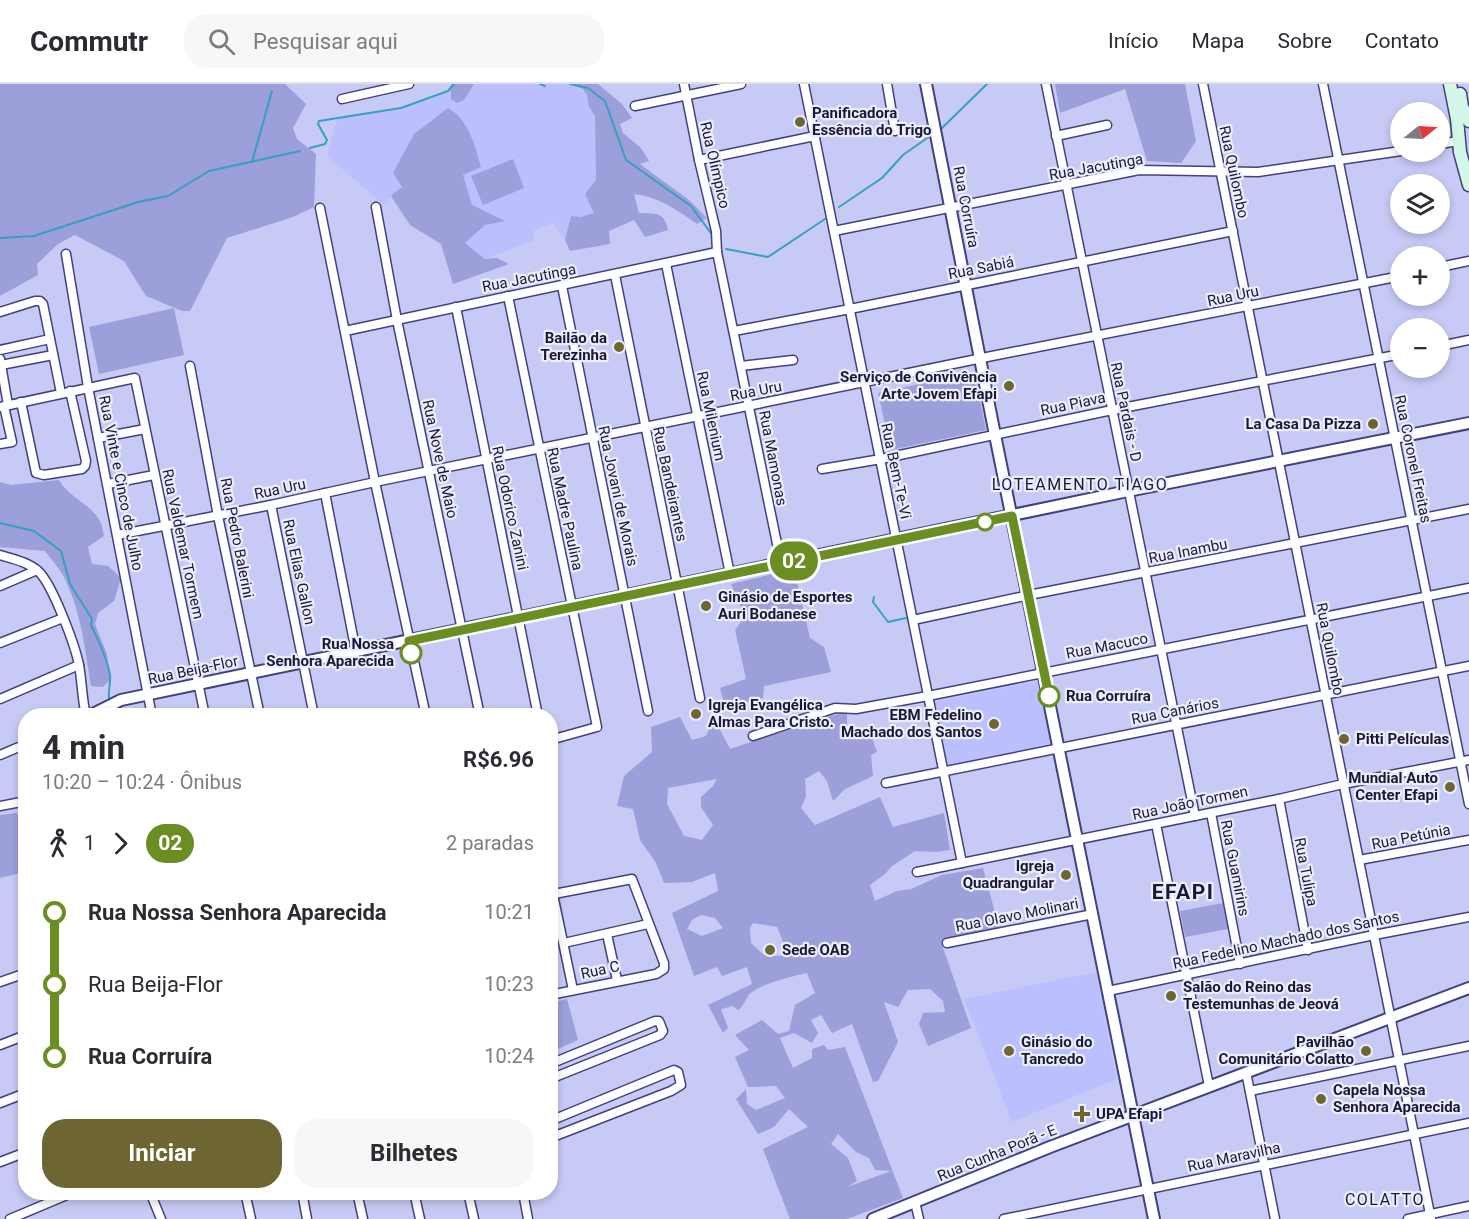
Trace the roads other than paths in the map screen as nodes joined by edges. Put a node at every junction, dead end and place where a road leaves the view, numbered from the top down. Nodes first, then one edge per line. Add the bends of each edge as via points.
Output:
1 (410, 84) edge
2 (684, 84) edge
3 (741, 84) edge
4 (804, 84) edge
5 (887, 84) edge
6 (926, 84) edge
7 (1046, 84) edge
8 (1203, 84) edge
9 (1323, 84) edge
10 (1450, 84) edge
11 (1458, 84) edge
12 (687, 95) junction
13 (342, 99) dead end
14 (635, 106) dead end
15 (1469, 122) edge
16 (1107, 125) dead end
17 (1469, 130) edge
18 (895, 131) dead end
19 (815, 136) junction
20 (1056, 136) junction
21 (1458, 140) junction
22 (1450, 142) edge
23 (1390, 153) edge
24 (699, 160) junction
25 (1339, 162) junction
26 (1466, 166) edge
27 (1220, 171) junction
28 (1469, 185) edge
29 (1066, 186) junction
30 (376, 207) dead end
31 (320, 208) dead end
32 (951, 209) junction
33 (834, 231) junction
34 (1233, 231) junction
35 (717, 252) junction
36 (66, 255) dead end
37 (1469, 261) edge
38 (1081, 262) junction
39 (666, 264) junction
40 (1450, 265) edge
41 (615, 275) junction
42 (1390, 278) edge
43 (1364, 283) junction
44 (967, 285) junction
45 (562, 286) junction
46 (508, 296) junction
47 (1248, 306) junction
48 (456, 307) junction
49 (850, 309) junction
50 (0, 312) edge
51 (397, 320) junction
52 (345, 331) junction
53 (734, 331) junction
54 (1097, 337) junction
55 (50, 339) junction
56 (1469, 340) edge
57 (1450, 344) edge
58 (0, 350) edge
59 (53, 355) junction
60 (1390, 356) edge
61 (1379, 358) junction
62 (981, 359) junction
63 (792, 360) dead end
64 (190, 366) dead end
65 (741, 366) junction
66 (1, 367) edge
67 (1263, 380) junction
68 (864, 383) junction
69 (88, 387) junction
70 (66, 392) junction
71 (21, 402) junction
72 (4, 406) edge
73 (749, 406) junction
74 (1112, 410) junction
75 (697, 416) junction
76 (1469, 423) edge
77 (645, 428) junction
78 (145, 429) junction
79 (995, 435) junction
80 (98, 438) junction
81 (591, 438) junction
82 (1395, 439) junction
83 (0, 444) edge
84 (539, 449) junction
85 (880, 459) junction
86 (486, 460) junction
87 (1279, 462) junction
88 (822, 469) dead end
89 (430, 472) junction
90 (154, 475) junction
91 (375, 482) junction
92 (108, 484) junction
93 (1128, 491) junction
94 (325, 493) junction
95 (271, 506) junction
96 (1469, 509) edge
97 (218, 516) junction
98 (1012, 516) junction
99 (1412, 521) junction
100 (166, 526) junction
101 (117, 535) junction
102 (896, 539) junction
103 (1295, 544) junction
104 (0, 555) edge
105 (781, 563) junction
106 (37, 570) junction
107 (1145, 573) junction
108 (730, 574) junction
109 (677, 585) junction
110 (0, 586) edge
111 (1469, 588) edge
112 (625, 596) junction
113 (1029, 596) junction
114 (1428, 597) junction
115 (572, 608) junction
116 (63, 618) junction
117 (518, 619) junction
118 (913, 620) junction
119 (1311, 621) junction
120 (462, 630) junction
121 (409, 641) junction
122 (0, 643) edge
123 (1161, 649) junction
124 (356, 652) junction
125 (304, 663) junction
126 (79, 665) junction
127 (1469, 666) edge
128 (1442, 671) junction
129 (1044, 672) junction
130 (251, 674) junction
131 (199, 684) junction
132 (147, 695) junction
133 (1326, 695) junction
134 (928, 696) junction
135 (700, 698) dead end
136 (0, 699) edge
137 (85, 708) edge
138 (104, 708) edge
139 (150, 708) edge
140 (204, 708) edge
141 (258, 708) edge
142 (312, 708) edge
143 (424, 708) edge
144 (478, 708) edge
145 (536, 708) edge
146 (648, 711) dead end
147 (1176, 725) junction
148 (753, 736) dead end
149 (558, 738) edge
150 (18, 747) edge
151 (1059, 748) junction
152 (0, 755) edge
153 (1465, 761) edge
154 (943, 771) junction
155 (886, 783) dead end
156 (1343, 784) junction
157 (1279, 799) junction
158 (18, 803) edge
159 (1469, 804) edge
160 (0, 806) edge
161 (1211, 813) junction
162 (1195, 816) junction
163 (1156, 824) junction
164 (1078, 840) junction
165 (1469, 840) edge
166 (1359, 860) junction
167 (962, 863) junction
168 (917, 872) dead end
169 (558, 893) edge
170 (1093, 914) junction
171 (558, 915) edge
172 (1469, 917) edge
173 (648, 924) junction
174 (560, 925) joint
175 (607, 934) junction
176 (1374, 935) junction
177 (564, 943) junction
178 (947, 943) dead end
179 (1308, 950) junction
180 (1240, 964) junction
181 (18, 975) edge
182 (1187, 975) junction
183 (617, 980) junction
184 (0, 982) edge
185 (1469, 988) edge
186 (573, 990) junction
187 (1108, 991) junction
188 (558, 993) edge
189 (1391, 1017) junction
190 (18, 1038) edge
191 (0, 1045) edge
192 (1469, 1046) edge
193 (558, 1061) edge
194 (1399, 1061) junction
195 (1246, 1072) junction
196 (558, 1076) edge
197 (1209, 1086) junction
198 (1250, 1091) junction
199 (18, 1096) edge
200 (0, 1103) edge
201 (1133, 1115) junction
202 (558, 1117) edge
203 (1469, 1123) edge
204 (1414, 1134) junction
205 (558, 1135) edge
206 (18, 1155) edge
207 (0, 1162) edge
208 (1265, 1164) junction
209 (1148, 1188) junction
210 (55, 1200) edge
211 (153, 1200) edge
212 (247, 1200) edge
213 (303, 1200) edge
214 (359, 1200) edge
215 (416, 1200) edge
216 (470, 1200) edge
217 (524, 1200) edge
218 (915, 1202) junction
219 (1469, 1206) edge
220 (1430, 1217) edge
221 (10, 1219) edge
222 (160, 1219) edge
223 (251, 1219) edge
224 (307, 1219) edge
225 (363, 1219) edge
226 (420, 1219) edge
227 (474, 1219) edge
228 (528, 1219) edge
229 (873, 1219) edge
230 (919, 1219) edge
231 (1004, 1219) edge
232 (1155, 1219) edge
233 (1275, 1219) edge
234 (1408, 1219) edge

1 - 13 street
2 - 12 street, Rua Olímpico
3 - 12 street
4 - 19 street, Rua Bem-Te-Vi
5 - 18 street
6 - 32 street, Rua Corruíra
7 - 20 street, Rua Pardais - D
8 - 27 street, Rua Quilombo
9 - 25 street, Rua Coronel Freitas
10 - 21 main road
11 - 15 main road
12 - 14 street
12 - 24 street, Rua Olímpico
16 - 20 street
17 - 21 main road via 1461,133
19 - 24 street
19 - 33 street, Rua Bem-Te-Vi
20 - 29 street, Rua Pardais - D
21 - 22 street
21 - 26 main road
23 - 25 street, Rua Jacutinga
24 - 35 street, Rua Olímpico via 716,231
25 - 27 street, Rua Jacutinga via 1258,172
25 - 43 street, Rua Coronel Freitas
26 - 28 main road
27 - 29 street, Rua Jacutinga via 1139,170
27 - 34 street, Rua Quilombo
29 - 32 street, Rua Jacutinga
29 - 38 street, Rua Pardais - D
30 - 51 street, Rua Nove de Maio
31 - 52 street
32 - 33 street, Rua Jacutinga
32 - 44 street, Rua Corruíra
33 - 49 street, Rua Bem-Te-Vi
34 - 38 street, Rua Sabiá
34 - 47 street, Rua Quilombo
35 - 39 street, Rua Jacutinga
35 - 53 street, Rua Mamonas
36 - 69 street, Rua Vinte e Cinco de Julho
37 - 40 street
38 - 44 street, Rua Sabiá
38 - 54 street, Rua Pardais - D
39 - 41 street, Rua Jacutinga
39 - 75 street, Rua Milenium
41 - 45 street, Rua Jacutinga
41 - 77 street, Rua Bandeirantes
42 - 43 street, Rua Uru
43 - 47 street, Rua Uru
43 - 61 street, Rua Coronel Freitas
44 - 49 street, Rua Sabiá
44 - 62 street, Rua Corruíra
45 - 46 street, Rua Jacutinga
45 - 81 street, Rua Jovani de Morais
46 - 48 street, Rua Jacutinga
46 - 84 street, Rua Madre Paulina
47 - 54 street, Rua Uru
47 - 67 street, Rua Quilombo
48 - 51 street, Rua Jacutinga
48 - 86 street, Rua Odorico Zanini
49 - 53 street, Rua Sabiá
49 - 68 street, Rua Bem-Te-Vi
50 - 55 street via 40,301
51 - 52 street, Rua Jacutinga
51 - 89 street, Rua Nove de Maio
52 - 91 street
53 - 65 street, Rua Mamonas
54 - 62 street, Rua Uru
54 - 74 street, Rua Pardais - D
55 - 58 street
55 - 59 street
56 - 57 street
59 - 66 street
59 - 70 street
60 - 61 street, Rua Piava
61 - 67 street, Rua Piava
61 - 82 street, Rua Coronel Freitas
62 - 68 street, Rua Uru
62 - 79 street, Rua Corruíra
63 - 65 street
64 - 97 street, Rua Pedro Balerini
65 - 73 street, Rua Mamonas
66 - 72 street
67 - 74 street, Rua Piava
67 - 87 street, Rua Quilombo
68 - 73 street, Rua Uru
68 - 85 street, Rua Bem-Te-Vi
69 - 70 street
69 - 78 street, Rua Valdemar Tormem via 135,378
69 - 80 street, Rua Vinte e Cinco de Julho
70 - 71 street
70 - 71 street via 86,461 82,469 36,473
71 - 72 street
72 - 83 street via 12,442
73 - 75 street, Rua Uru
73 - 105 street, Rua Mamonas
74 - 79 street, Rua Piava
74 - 93 street, Rua Pardais - D
75 - 77 street, Rua Uru
75 - 108 street, Rua Milenium
76 - 82 street, Rua Beija-Flor
77 - 81 street, Rua Uru
77 - 109 street, Rua Bandeirantes
78 - 80 street
78 - 90 street, Rua Valdemar Tormem
79 - 85 street, Rua Piava
79 - 98 street, Rua Corruíra
80 - 92 street, Rua Vinte e Cinco de Julho
81 - 84 street, Rua Uru
81 - 112 street, Rua Jovani de Morais
82 - 87 street, Rua Beija-Flor
82 - 99 street, Rua Coronel Freitas
84 - 86 street, Rua Uru
84 - 115 street, Rua Madre Paulina
85 - 88 street, Rua Piava
85 - 102 street, Rua Bem-Te-Vi
86 - 89 street, Rua Uru
86 - 117 street, Rua Odorico Zanini
87 - 93 street, Rua Beija-Flor
87 - 103 street, Rua Quilombo
89 - 91 street, Rua Uru
89 - 120 street, Rua Nove de Maio
90 - 92 street
90 - 100 street, Rua Valdemar Tormem
91 - 94 street, Rua Uru
91 - 121 street
92 - 101 street, Rua Vinte e Cinco de Julho
93 - 98 street, Rua Beija-Flor
93 - 107 street, Rua Pardais - D
94 - 95 street, Rua Uru
94 - 124 street
95 - 97 street, Rua Uru
95 - 125 street, Rua Elias Gallon
96 - 99 street, Rua Inambu
97 - 100 street, Rua Uru
97 - 130 street, Rua Pedro Balerini
98 - 102 street, Rua Beija-Flor
98 - 113 street, Rua Corruíra
99 - 103 street, Rua Inambu
99 - 114 street, Rua Coronel Freitas
100 - 101 street, Rua Uru
100 - 131 street, Rua Valdemar Tormem
101 - 132 street, Rua Vinte e Cinco de Julho
102 - 105 street, Rua Beija-Flor
102 - 118 street, Rua Bem-Te-Vi
103 - 107 street, Rua Inambu
103 - 119 street, Rua Quilombo
104 - 106 street
105 - 108 street, Rua Beija-Flor
106 - 110 street
106 - 116 street
107 - 113 street, Rua Inambu
107 - 123 street, Rua Pardais - D
108 - 109 street, Rua Beija-Flor
109 - 112 street, Rua Beija-Flor
109 - 135 street, Rua Bandeirantes
111 - 114 street, Rua Macuco
112 - 115 street, Rua Beija-Flor
112 - 146 street, Rua Jovani de Morais
113 - 118 street, Rua Inambu
113 - 129 street, Rua Corruíra
114 - 119 street, Rua Macuco
114 - 128 street, Rua Coronel Freitas
115 - 117 street, Rua Beija-Flor
115 - 149 street, Rua Madre Paulina via 597,727
116 - 122 street
116 - 126 street
117 - 120 street, Rua Beija-Flor
117 - 145 street, Rua Odorico Zanini
118 - 134 street, Rua Bem-Te-Vi
119 - 123 street, Rua Macuco
119 - 133 street, Rua Quilombo
120 - 121 street, Rua Beija-Flor
120 - 144 street, Rua Nove de Maio
121 - 124 street, Rua Beija-Flor
121 - 143 street
123 - 129 street, Rua Macuco
123 - 147 street, Rua Pardais - D
124 - 125 street, Rua Beija-Flor
125 - 130 street, Rua Beija-Flor
125 - 142 street, Rua Elias Gallon
126 - 136 street
126 - 137 street
127 - 128 street, Rua Canários
128 - 133 street, Rua Canários
128 - 153 street, Rua Coronel Freitas
129 - 134 street, Rua Macuco
129 - 151 street, Rua Corruíra
130 - 131 street, Rua Beija-Flor
130 - 141 street, Rua Pedro Balerini
131 - 132 street, Rua Beija-Flor
131 - 140 street, Rua Valdemar Tormem
132 - 138 street, Rua Beija-Flor
132 - 139 street, Rua Vinte e Cinco de Julho
133 - 147 street, Rua Canários
133 - 156 street, Rua Quilombo
134 - 148 street, Rua Macuco via 856,709 835,708
134 - 154 street, Rua Bem-Te-Vi
147 - 151 street, Rua Canários
147 - 162 street, Rua Pardais - D
150 - 152 street
151 - 154 street, Rua Canários
151 - 164 street, Rua Corruíra
153 - 156 street, Rua João Tormen
153 - 159 street, Rua Coronel Freitas
154 - 155 street, Rua Canários
154 - 167 street, Rua Bem-Te-Vi
156 - 157 street, Rua João Tormen
156 - 166 street, Rua Quilombo
157 - 161 street, Rua João Tormen
157 - 179 street, Rua Tulipa
158 - 160 street
161 - 162 street, Rua João Tormen
161 - 180 street, Rua Guamirins
162 - 163 street, Rua João Tormen
163 - 164 street, Rua João Tormen
163 - 182 street
164 - 167 street, Rua João Tormen
164 - 170 street, Rua Corruíra
165 - 166 street, Rua Petúnia
166 - 176 street, Rua Quilombo
167 - 168 street, Rua João Tormen
169 - 173 street via 632,879
170 - 178 street, Rua Olavo Molinari
170 - 187 street, Rua Corruíra
171 - 174 street
172 - 176 street, Rua Fedelino Machado dos Santos
173 - 175 street
173 - 183 street, Rua C via 664,969 656,974
174 - 177 street
175 - 177 street
175 - 183 street
176 - 179 street, Rua Fedelino Machado dos Santos
176 - 189 street, Rua Quilombo
177 - 186 street
179 - 180 street, Rua Fedelino Machado dos Santos
180 - 182 street, Rua Fedelino Machado dos Santos
181 - 184 street
182 - 187 street, Rua Fedelino Machado dos Santos
182 - 197 street
183 - 186 street, Rua C
185 - 189 street, Rua Cunha Porã - E
186 - 188 street, Rua C
187 - 201 street, Rua Corruíra
189 - 194 street, Rua Quilombo
189 - 195 street, Rua Cunha Porã - E
190 - 191 street
192 - 194 street
193 - 196 street via 655,1021 663,1031
194 - 198 street
194 - 204 street, Rua Quilombo
195 - 197 street, Rua Cunha Porã - E
195 - 198 street
197 - 201 street, Rua Cunha Porã - E
198 - 208 street
199 - 200 street
201 - 209 street, Rua Corruíra
201 - 218 street, Rua Cunha Porã - E
202 - 205 street via 678,1072 681,1085
203 - 204 street, Rua Maravilha
204 - 208 street, Rua Maravilha
204 - 220 street, Rua Quilombo
206 - 207 street
208 - 209 street, Rua Maravilha
208 - 233 street
209 - 231 street, Rua Maravilha
209 - 232 street, Rua Corruíra
210 - 221 street
211 - 222 street
212 - 223 street
213 - 224 street
214 - 225 street
215 - 226 street
216 - 227 street
217 - 228 street
218 - 229 street, Rua Cunha Porã - E
218 - 230 street
219 - 220 street
220 - 234 street

